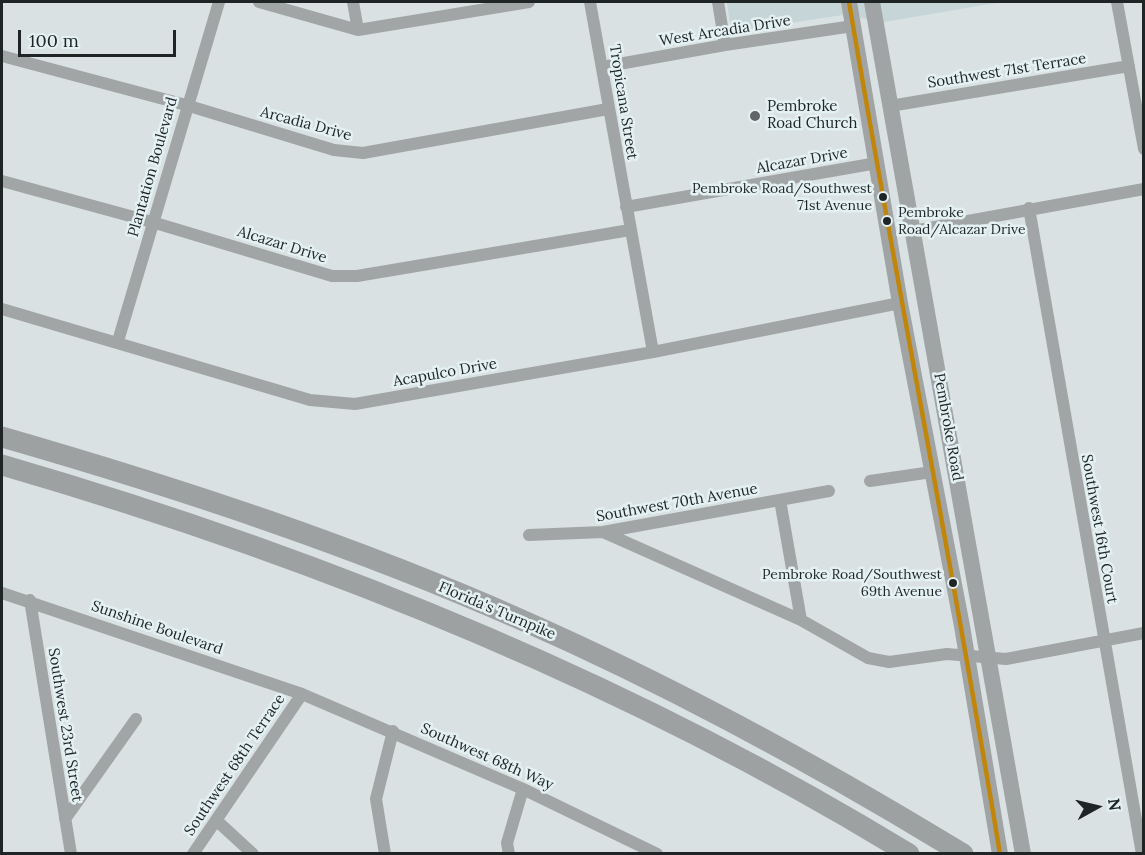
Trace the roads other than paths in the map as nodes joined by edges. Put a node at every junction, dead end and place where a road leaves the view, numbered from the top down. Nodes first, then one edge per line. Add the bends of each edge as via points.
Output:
1 (219, 2) edge
2 (259, 2) edge
3 (353, 2) edge
4 (529, 2) edge
5 (590, 2) edge
6 (718, 2) edge
7 (849, 2) edge
8 (872, 2) edge
9 (1118, 2) edge
10 (475, 6) edge
11 (853, 26) junction
12 (358, 30) junction
13 (725, 45) junction
14 (2, 56) edge
15 (1129, 66) junction
16 (602, 67) junction
17 (186, 105) junction
18 (891, 106) junction
19 (608, 110) junction
20 (1143, 149) edge
21 (877, 163) junction
22 (902, 171) junction
23 (2, 181) edge
24 (1143, 189) edge
25 (626, 207) junction
26 (1029, 208) junction
27 (152, 222) junction
28 (630, 230) junction
29 (913, 231) junction
30 (900, 303) junction
31 (2, 309) edge
32 (927, 312) junction
33 (118, 341) junction
34 (652, 352) junction
35 (2, 437) edge
36 (2, 465) edge
37 (955, 468) junction
38 (932, 471) junction
39 (870, 481) dead end
40 (829, 491) dead end
41 (780, 500) junction
42 (603, 532) junction
43 (529, 535) dead end
44 (2, 593) edge
45 (30, 600) junction
46 (801, 620) junction
47 (1143, 633) edge
48 (1103, 640) junction
49 (967, 654) junction
50 (988, 658) junction
51 (302, 694) junction
52 (136, 719) dead end
53 (393, 731) junction
54 (523, 789) junction
55 (65, 819) junction
56 (216, 820) junction
57 (653, 852) edge
58 (963, 853) edge
59 (70, 854) edge
60 (193, 854) edge
61 (253, 854) edge
62 (385, 854) edge
63 (509, 854) edge
64 (909, 854) edge
65 (1000, 854) edge
66 (1023, 854) edge
67 (1142, 854) edge

1 - 17 street, Plantation Boulevard
2 - 12 street
3 - 12 street
4 - 10 street
5 - 16 street, Tropicana Street
6 - 13 street
7 - 11 main road, Pembroke Road
8 - 18 main road, Pembroke Road
9 - 15 street
10 - 12 street
11 - 13 street, West Arcadia Drive
11 - 21 main road, Pembroke Road
11 - 22 main road via 867,40 887,153
13 - 16 street, West Arcadia Drive
14 - 17 street, Arcadia Drive
15 - 18 street, Southwest 71st Terrace
15 - 20 street
16 - 19 street, Tropicana Street
17 - 19 street, Arcadia Drive via 334,150 363,153
17 - 27 street, Plantation Boulevard
18 - 22 main road, Pembroke Road
19 - 25 street, Tropicana Street
21 - 25 street, Alcazar Drive
21 - 30 main road, Pembroke Road
21 - 32 main road via 890,182 911,296
22 - 29 main road, Pembroke Road
23 - 27 street, Alcazar Drive
24 - 26 street
25 - 28 street, Tropicana Street
26 - 29 street
26 - 48 street, Southwest 16th Court
27 - 28 street, Alcazar Drive via 332,276 357,276
27 - 33 street, Plantation Boulevard
28 - 34 street, Tropicana Street
29 - 32 main road, Pembroke Road
30 - 34 street, Acapulco Drive
30 - 37 main road via 919,332 941,444
30 - 38 main road, Pembroke Road
31 - 33 street, Acapulco Drive
32 - 37 main road, Pembroke Road
33 - 34 street, Acapulco Drive via 310,400 355,404
35 - 58 highway, Florida's Turnpike via 265,519 524,621 801,759
36 - 64 highway, Florida's Turnpike via 238,539 502,643 699,736
37 - 50 main road, Pembroke Road
38 - 39 street
38 - 49 main road, Pembroke Road
40 - 41 street, Southwest 70th Avenue
41 - 42 street, Southwest 70th Avenue
41 - 46 street
42 - 43 street, Southwest 70th Avenue
42 - 46 street
44 - 45 street, Sunshine Boulevard
45 - 51 street, Sunshine Boulevard
45 - 55 street, Southwest 23rd Street
46 - 49 street via 868,658 889,662
47 - 48 street
48 - 50 street via 1006,659
48 - 67 street, Southwest 16th Court
49 - 50 street
49 - 65 main road, Pembroke Road
50 - 66 main road, Pembroke Road
51 - 53 street, Southwest 68th Way
51 - 56 street, Southwest 68th Terrace
52 - 55 street
53 - 54 street, Southwest 68th Way
53 - 62 street via 376,799
54 - 57 street, Southwest 68th Way
54 - 63 street via 507,843
55 - 59 street, Southwest 23rd Street
56 - 60 street, Southwest 68th Terrace
56 - 61 street

